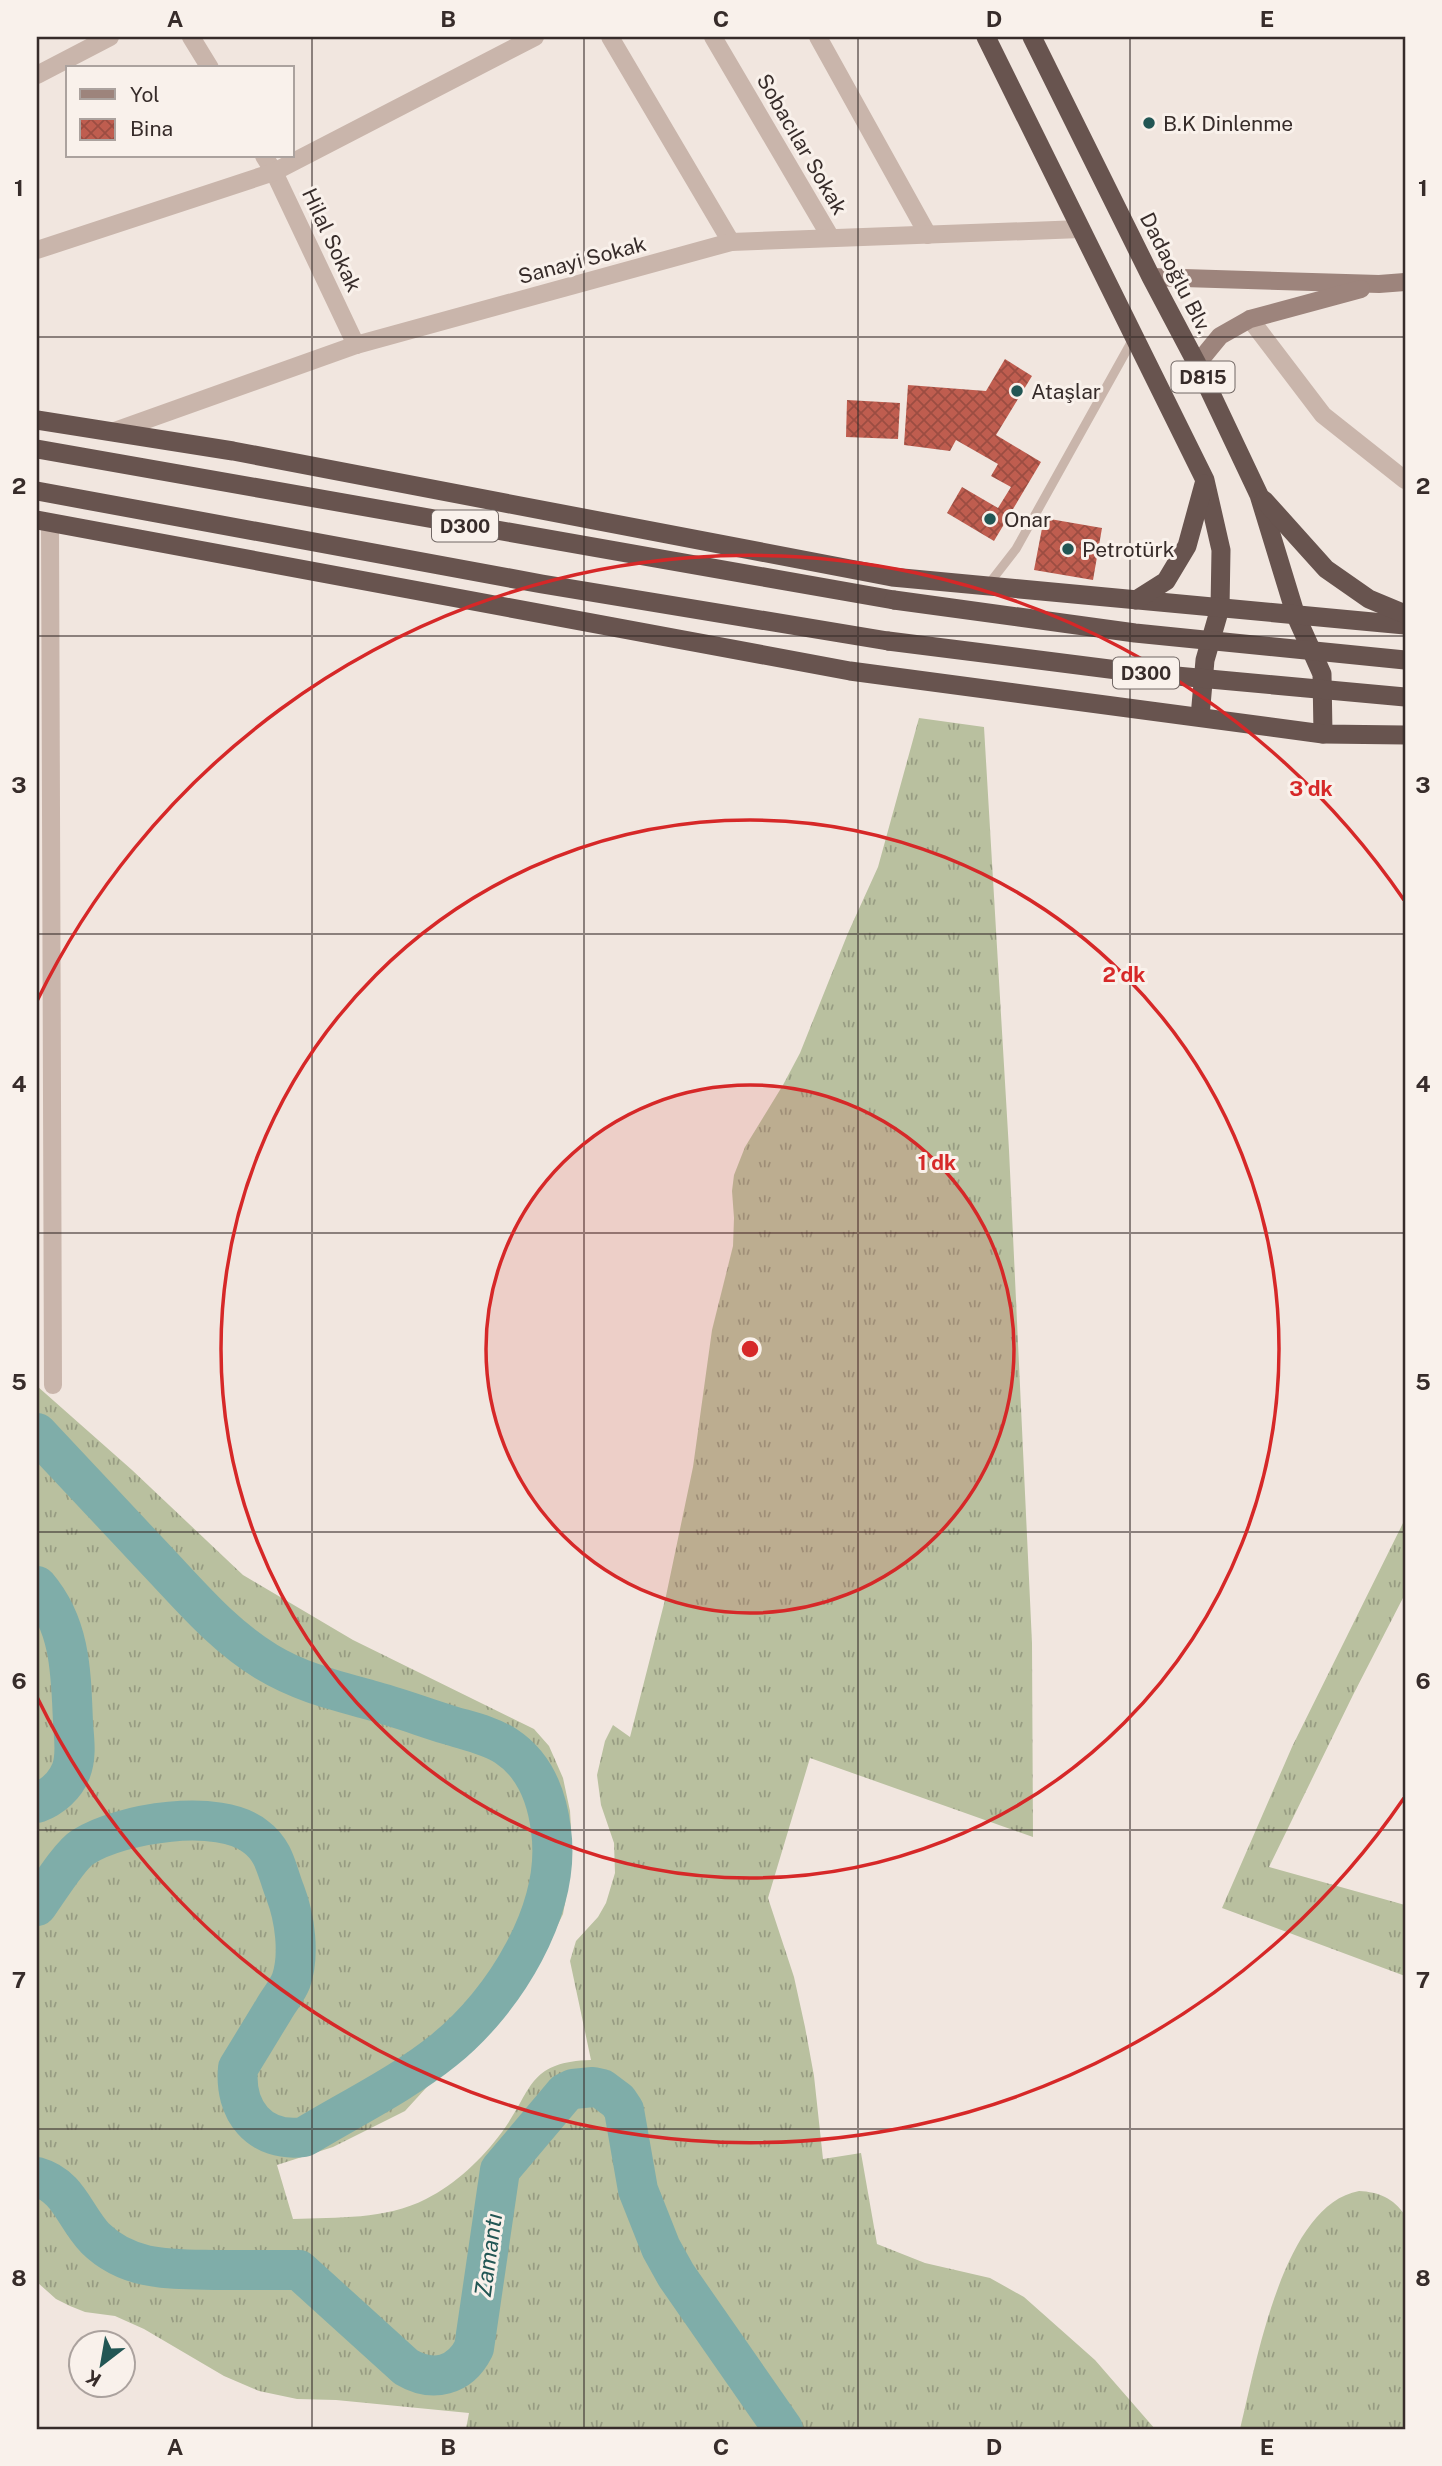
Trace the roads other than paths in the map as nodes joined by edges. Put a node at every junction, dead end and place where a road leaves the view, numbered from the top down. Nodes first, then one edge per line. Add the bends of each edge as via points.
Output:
1 (110, 37) edge
2 (191, 37) edge
3 (535, 37) edge
4 (610, 37) edge
5 (713, 37) edge
6 (818, 37) edge
7 (986, 37) edge
8 (1032, 37) edge
9 (209, 66) edge
10 (37, 75) edge
11 (265, 158) edge
12 (274, 172) junction
13 (1081, 229) junction
14 (928, 234) junction
15 (831, 238) junction
16 (731, 242) junction
17 (37, 250) edge
18 (1151, 277) junction
19 (1405, 282) edge
20 (1379, 284) junction
21 (1250, 319) junction
22 (1134, 337) junction
23 (356, 345) junction
24 (1197, 363) junction
25 (37, 420) edge
26 (113, 432) junction
27 (37, 449) edge
28 (1205, 480) junction
29 (1405, 481) edge
30 (37, 491) edge
31 (1259, 495) junction
32 (43, 521) edge
33 (987, 586) junction
34 (1136, 600) junction
35 (1220, 608) junction
36 (1405, 614) edge
37 (1296, 616) junction
38 (1405, 625) edge
39 (1405, 660) edge
40 (1405, 697) edge
41 (1200, 717) junction
42 (1324, 734) junction
43 (1405, 735) edge
44 (52, 1385) dead end

1 - 10 street
2 - 9 street
3 - 12 street
4 - 16 street
5 - 15 street, Sobacılar Sokak
6 - 14 street
7 - 13 highway, D815
8 - 18 highway, Dadaoğlu Blv. / D815
11 - 12 street, Hilal Sokak
12 - 17 street
12 - 23 street, Hilal Sokak
13 - 14 street, Sanayi Sokak
13 - 22 highway, D815
14 - 15 street, Sanayi Sokak
15 - 16 street, Sanayi Sokak
16 - 23 street, Sanayi Sokak
18 - 20 main road
18 - 24 highway, Dadaoğlu Blv. / D815
19 - 20 main road
20 - 21 main road
21 - 24 main road via 1220,336
21 - 29 street via 1323,415
22 - 28 highway, D815
22 - 33 lane via 1016,550
23 - 26 street, Sanayi Sokak
24 - 31 highway, Dadaoğlu Blv. / D815
25 - 26 highway
26 - 33 highway via 892,577
27 - 39 highway, D300, bridge via 894,600 1135,633
28 - 34 highway via 1187,546 1166,581
28 - 35 highway, D815 via 1222,550
30 - 40 highway, D300, bridge via 542,584 888,641 1133,672
31 - 36 highway via 1326,569 1369,598
31 - 37 highway, Dadaoğlu Blv. / D815
32 - 41 highway via 849,671
32 - 44 street
33 - 34 highway
34 - 35 highway
35 - 37 highway
35 - 41 highway, D815 via 1205,660
37 - 38 highway
37 - 42 highway, Dadaoğlu Blv. / D815 via 1322,674
41 - 42 highway
42 - 43 highway

